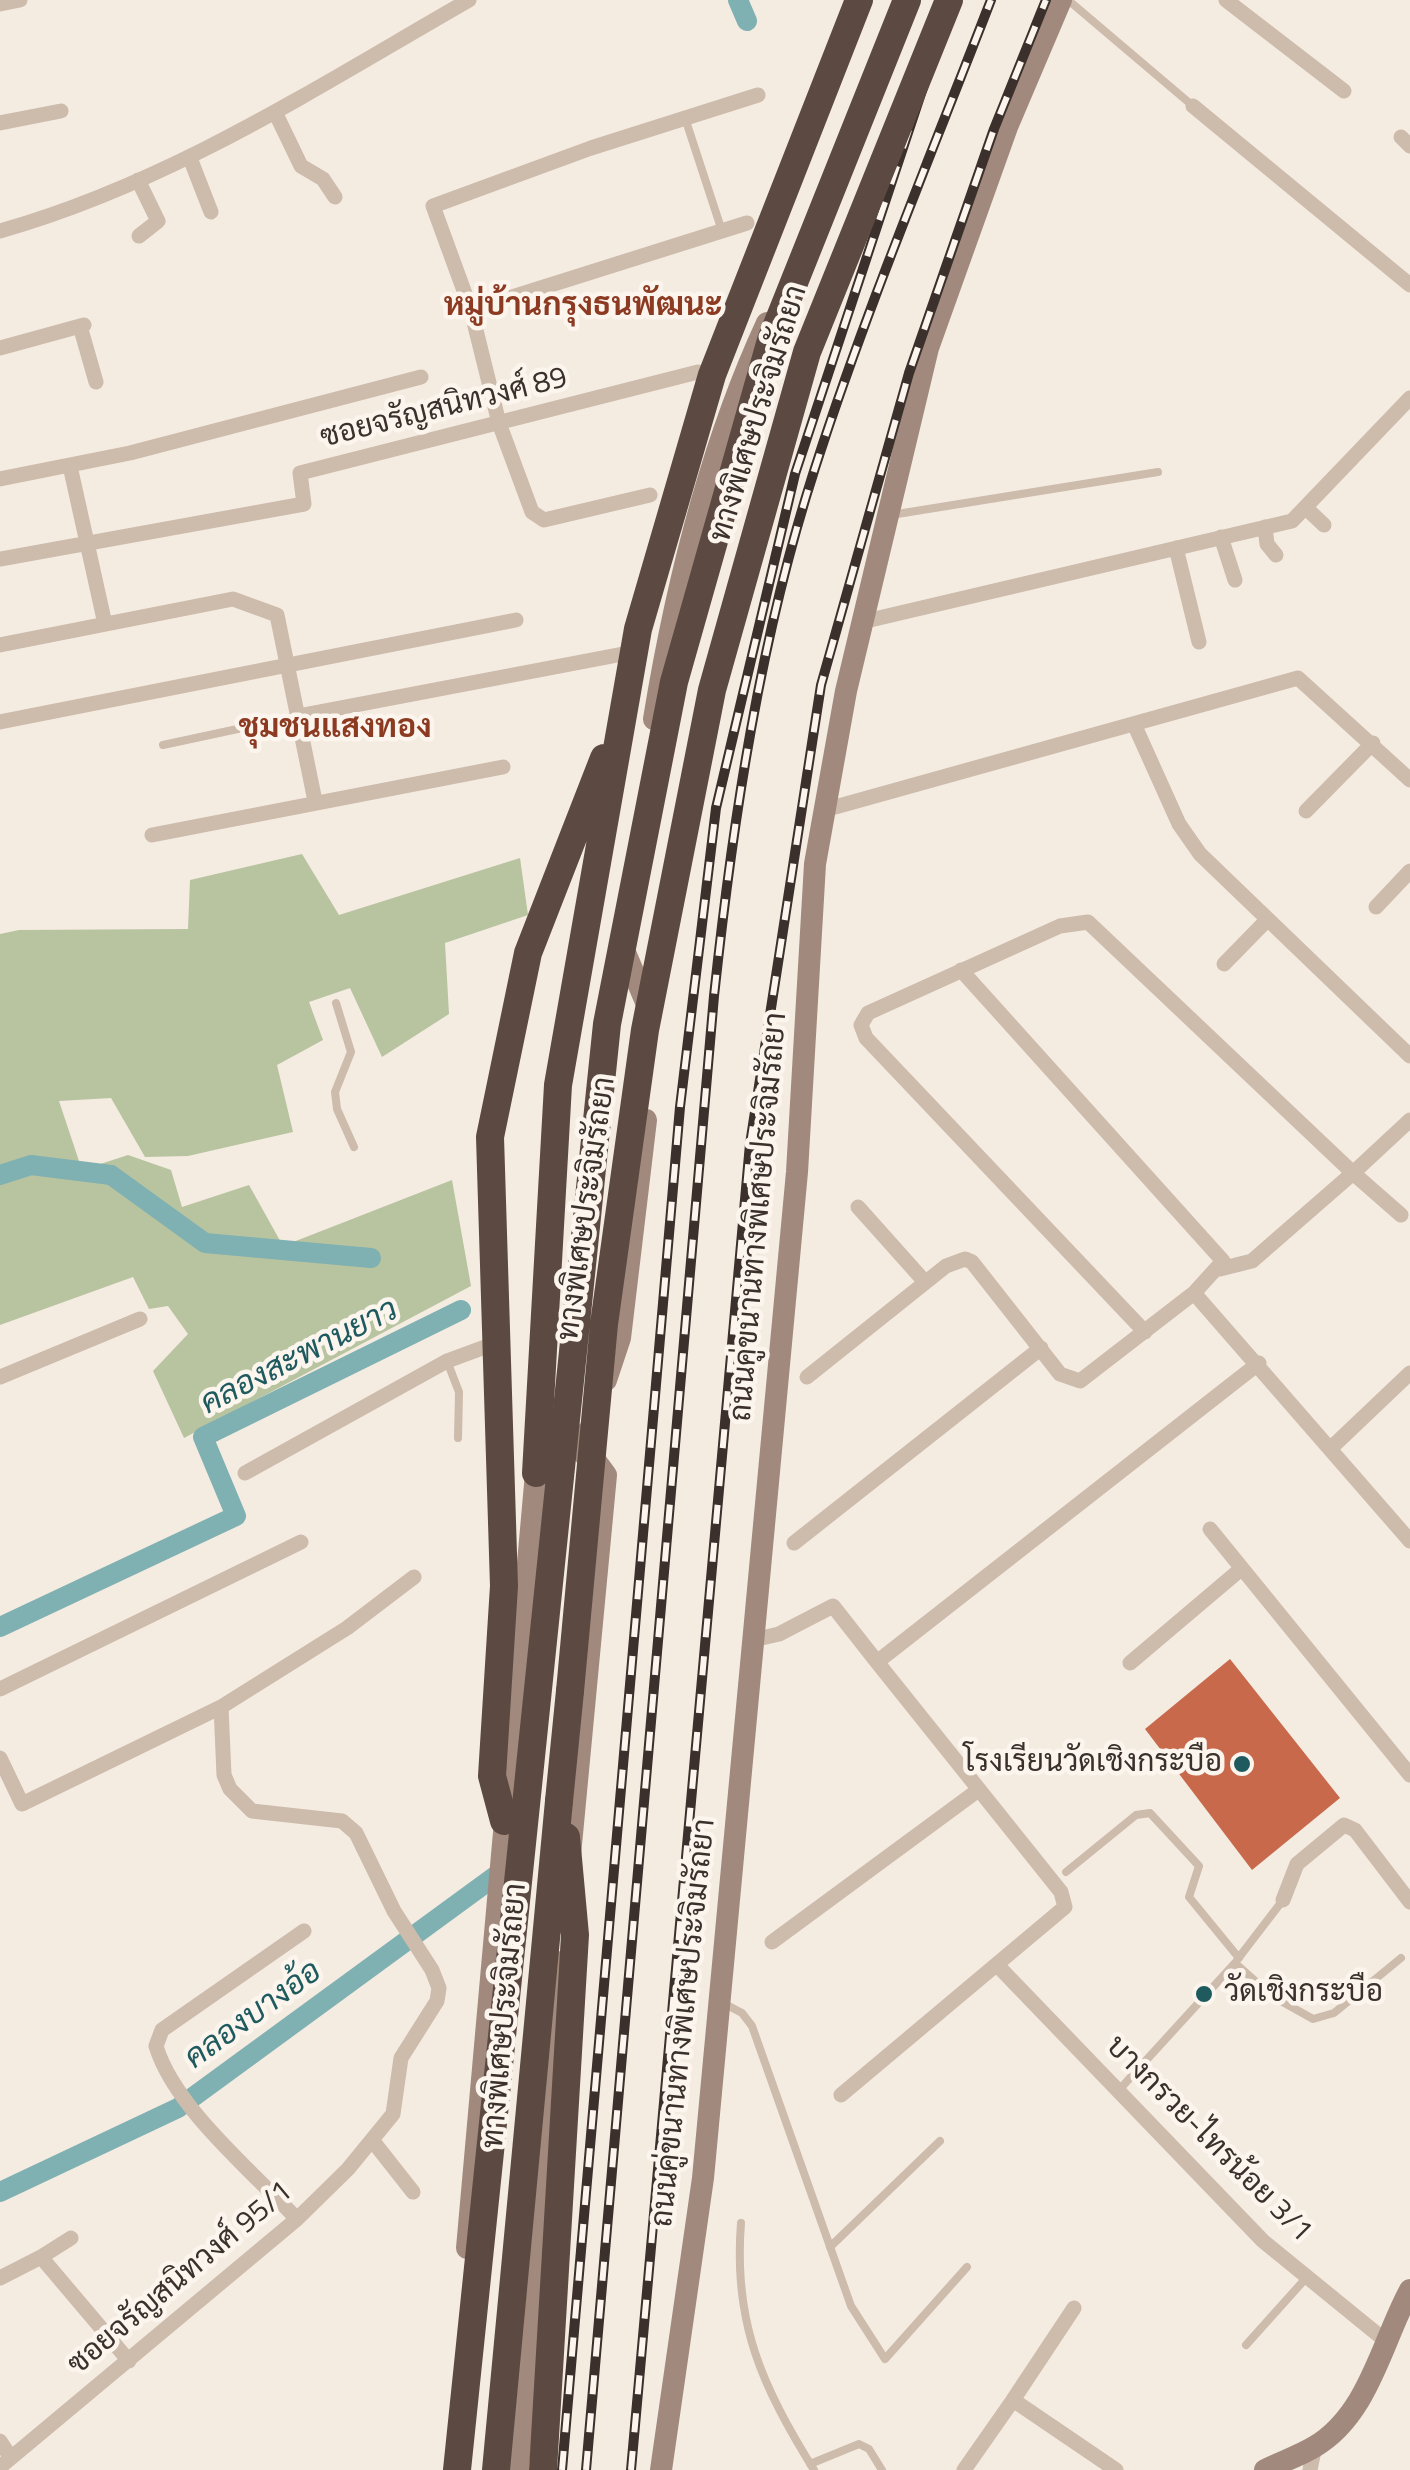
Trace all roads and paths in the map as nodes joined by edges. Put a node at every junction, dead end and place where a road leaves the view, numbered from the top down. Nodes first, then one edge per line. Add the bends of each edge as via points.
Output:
1 (20, 0) edge
2 (469, 0) edge
3 (859, 0) edge
4 (898, 0) edge
5 (907, 0) edge
6 (949, 0) edge
7 (1064, 0) edge
8 (1226, 0) edge
9 (0, 4) edge
10 (1344, 91) dead end
11 (758, 95) dead end
12 (1193, 106) joint
13 (61, 111) dead end
14 (275, 112) junction
15 (685, 118) junction
16 (0, 122) edge
17 (190, 158) junction
18 (138, 180) junction
19 (335, 196) dead end
20 (210, 212) dead end
21 (747, 222) dead end
22 (0, 231) edge
23 (722, 231) junction
24 (139, 236) dead end
25 (1410, 285) edge
26 (471, 310) junction
27 (0, 348) edge
28 (698, 372) dead end
29 (421, 377) dead end
30 (96, 382) dead end
31 (1410, 398) edge
32 (499, 423) junction
33 (70, 466) junction
34 (1158, 472) dead end
35 (0, 478) edge
36 (650, 496) dead end
37 (1307, 509) junction
38 (888, 516) junction
39 (1324, 525) dead end
40 (1265, 527) junction
41 (1221, 538) junction
42 (86, 543) junction
43 (1176, 548) junction
44 (1276, 554) dead end
45 (0, 559) edge
46 (1235, 580) dead end
47 (516, 620) dead end
48 (866, 621) junction
49 (105, 624) junction
50 (1199, 642) dead end
51 (0, 645) edge
52 (623, 654) dead end
53 (287, 663) junction
54 (298, 716) junction
55 (0, 722) edge
56 (622, 722) junction
57 (1134, 724) junction
58 (1373, 743) junction
59 (163, 745) dead end
60 (503, 767) dead end
61 (1410, 780) edge
62 (315, 801) junction
63 (828, 809) junction
64 (1306, 811) dead end
65 (152, 835) dead end
66 (1410, 871) edge
67 (1376, 906) dead end
68 (1268, 918) junction
69 (1224, 964) dead end
70 (961, 970) junction
71 (336, 1002) dead end
72 (1410, 1056) edge
73 (1410, 1120) edge
74 (354, 1147) dead end
75 (1353, 1173) junction
76 (858, 1207) dead end
77 (1401, 1215) dead end
78 (1220, 1269) junction
79 (925, 1282) junction
80 (1194, 1294) junction
81 (140, 1320) dead end
82 (1145, 1332) junction
83 (496, 1343) junction
84 (1040, 1348) junction
85 (446, 1361) junction
86 (1259, 1363) junction
87 (1410, 1372) edge
88 (806, 1377) dead end
89 (0, 1378) edge
90 (458, 1438) dead end
91 (1330, 1448) junction
92 (566, 1453) junction
93 (245, 1473) dead end
94 (536, 1474) junction
95 (1210, 1529) dead end
96 (1410, 1541) edge
97 (301, 1542) dead end
98 (794, 1543) dead end
99 (1241, 1569) junction
100 (414, 1577) dead end
101 (753, 1640) junction
102 (877, 1662) junction
103 (1130, 1662) dead end
104 (0, 1689) edge
105 (221, 1707) junction
106 (0, 1758) edge
107 (1410, 1775) edge
108 (978, 1791) junction
109 (560, 1800) junction
110 (503, 1835) junction
111 (1066, 1872) dead end
112 (1283, 1900) joint
113 (1410, 1902) edge
114 (304, 1931) dead end
115 (772, 1942) dead end
116 (1402, 1958) dead end
117 (1237, 1961) junction
118 (998, 1966) junction
119 (719, 2001) junction
120 (1120, 2090) junction
121 (841, 2094) dead end
122 (372, 2140) junction
123 (940, 2141) dead end
124 (475, 2147) junction
125 (543, 2149) junction
126 (413, 2192) dead end
127 (297, 2219) junction
128 (741, 2223) dead end
129 (71, 2238) dead end
130 (830, 2247) junction
131 (40, 2257) junction
132 (967, 2268) dead end
133 (1307, 2277) junction
134 (0, 2278) edge
135 (1409, 2295) edge
136 (1074, 2308) dead end
137 (1387, 2342) junction
138 (1246, 2345) dead end
139 (129, 2361) junction
140 (1013, 2400) junction
141 (0, 2441) edge
142 (1315, 2446) junction
143 (6, 2462) edge
144 (812, 2467) edge
145 (448, 2470) edge
146 (457, 2470) edge
147 (496, 2470) edge
148 (518, 2470) edge
149 (543, 2470) edge
150 (661, 2470) edge
151 (882, 2470) edge
152 (964, 2470) edge
153 (1116, 2470) edge
154 (1265, 2470) edge
155 (1310, 2470) edge

1 - 9 street
2 - 14 street
3 - 56 highway via 712,375 638,629
4 - 92 main road via 741,378 664,653 621,915 621,946 649,1004 656,1037 620,1338 590,1430
5 - 146 highway, ทางพิเศษประจิมรัถยา, bridge via 765,359 674,682 607,1024
6 - 109 highway, ทางพิเศษประจิมรัถยา, bridge via 807,352 712,690 645,1030 610,1284
7 - 12 lane
7 - 38 main road, ถนนคู่ขนานทางพิเศษประจิมรัถยา via 1007,127 928,348
8 - 10 street
11 - 15 street
12 - 25 street
13 - 16 street
14 - 17 street
14 - 19 street via 301,166
15 - 23 lane
15 - 26 street via 436,202
17 - 18 street
17 - 20 street
18 - 22 street
18 - 24 street via 158,221
21 - 23 street
23 - 26 street
26 - 32 street
27 - 30 street via 82,326
28 - 32 street, ซอยจรัญสนิทวงศ์ 89
29 - 33 street
31 - 37 street
32 - 36 street via 536,519
32 - 42 street, ซอยจรัญสนิทวงศ์ 89 via 300,473 304,504
33 - 35 street
33 - 42 street
34 - 38 lane
37 - 39 street
37 - 40 street via 1292,521
38 - 48 main road, ถนนคู่ขนานทางพิเศษประจิมรัถยา
40 - 41 street
40 - 44 street
41 - 43 street
41 - 46 street
42 - 45 street, ซอยจรัญสนิทวงศ์ 89
42 - 49 street
43 - 48 street
43 - 50 street
47 - 53 street
48 - 63 main road, ถนนคู่ขนานทางพิเศษประจิมรัถยา via 846,691
49 - 51 street
49 - 53 street via 232,599 277,615
52 - 54 street
53 - 54 street
53 - 55 street
54 - 59 lane
54 - 62 street
56 - 83 highway via 528,953 490,1138
56 - 94 highway via 558,1084
57 - 58 street via 1298,678
57 - 63 street
57 - 68 street via 1189,840
58 - 61 street
58 - 64 street
60 - 62 street
62 - 65 street
63 - 101 main road, ถนนคู่ขนานทางพิเศษประจิมรัถยา via 815,864 795,1192
66 - 67 street
68 - 69 street
68 - 72 street
70 - 75 street via 1060,926 1088,922
70 - 78 street via 1220,1252
70 - 82 street via 868,1013 861,1025 866,1038
71 - 74 lane via 351,1052 335,1092
73 - 75 street
75 - 77 street
75 - 78 street via 1252,1261
76 - 79 street
78 - 80 street
79 - 84 street via 955,1260 972,1262
79 - 88 street
80 - 82 street
80 - 86 street
81 - 89 street
82 - 84 street via 1080,1381 1060,1374
83 - 85 street
83 - 110 highway via 504,1586 492,1776
84 - 98 street
85 - 90 lane via 459,1392
85 - 93 street
86 - 91 street
86 - 102 street
87 - 91 street
91 - 96 street
92 - 94 main road
92 - 125 main road via 592,1456 606,1475
94 - 110 main road
95 - 99 street
97 - 104 street
99 - 103 street
99 - 107 street
100 - 105 street
101 - 102 street via 833,1606
101 - 119 main road, ถนนคู่ขนานทางพิเศษประจิมรัถยา
102 - 108 street
105 - 106 street via 22,1804
105 - 122 street, ซอยจรัญสนิทวงศ์ 95/1 via 230,1789 252,1811 342,1821 356,1833 439,1988 401,2058 393,2114
108 - 115 street
108 - 118 street via 1065,1900 1057,1916
109 - 147 highway, ทางพิเศษประจิมรัถยา, bridge
109 - 149 highway, bridge via 575,1935
110 - 124 main road
111 - 117 lane via 1136,1815 1150,1813 1195,1860 1199,1872 1189,1897
112 - 113 street via 1297,1864 1344,1824 1356,1830
112 - 117 lane
114 - 127 street via 162,2030 156,2046 174,2084
116 - 117 lane via 1334,2013 1313,2019 1272,1996
117 - 120 lane
118 - 120 street, บางกรวย-ไทรน้อย 3/1
118 - 121 street
119 - 130 lane via 752,2026
119 - 150 main road, ถนนคู่ขนานทางพิเศษประจิมรัถยา via 703,2178
120 - 133 street, บางกรวย-ไทรน้อย 3/1 via 1232,2211
122 - 126 street
122 - 127 street, ซอยจรัญสนิทวงศ์ 95/1
123 - 130 lane
124 - 125 main road
124 - 145 main road
125 - 148 main road
127 - 139 street, ซอยจรัญสนิทวงศ์ 95/1
128 - 144 lane via 746,2336
129 - 131 street
130 - 132 lane via 851,2306 885,2359
131 - 134 street
131 - 139 street
133 - 137 street, บางกรวย-ไทรน้อย 3/1
133 - 138 lane
135 - 137 main road
136 - 140 street
137 - 142 main road via 1358,2402
139 - 143 street, ซอยจรัญสนิทวงศ์ 95/1
140 - 152 street
140 - 153 street
141 - 143 street
142 - 154 main road
142 - 155 street
144 - 151 lane via 859,2444

